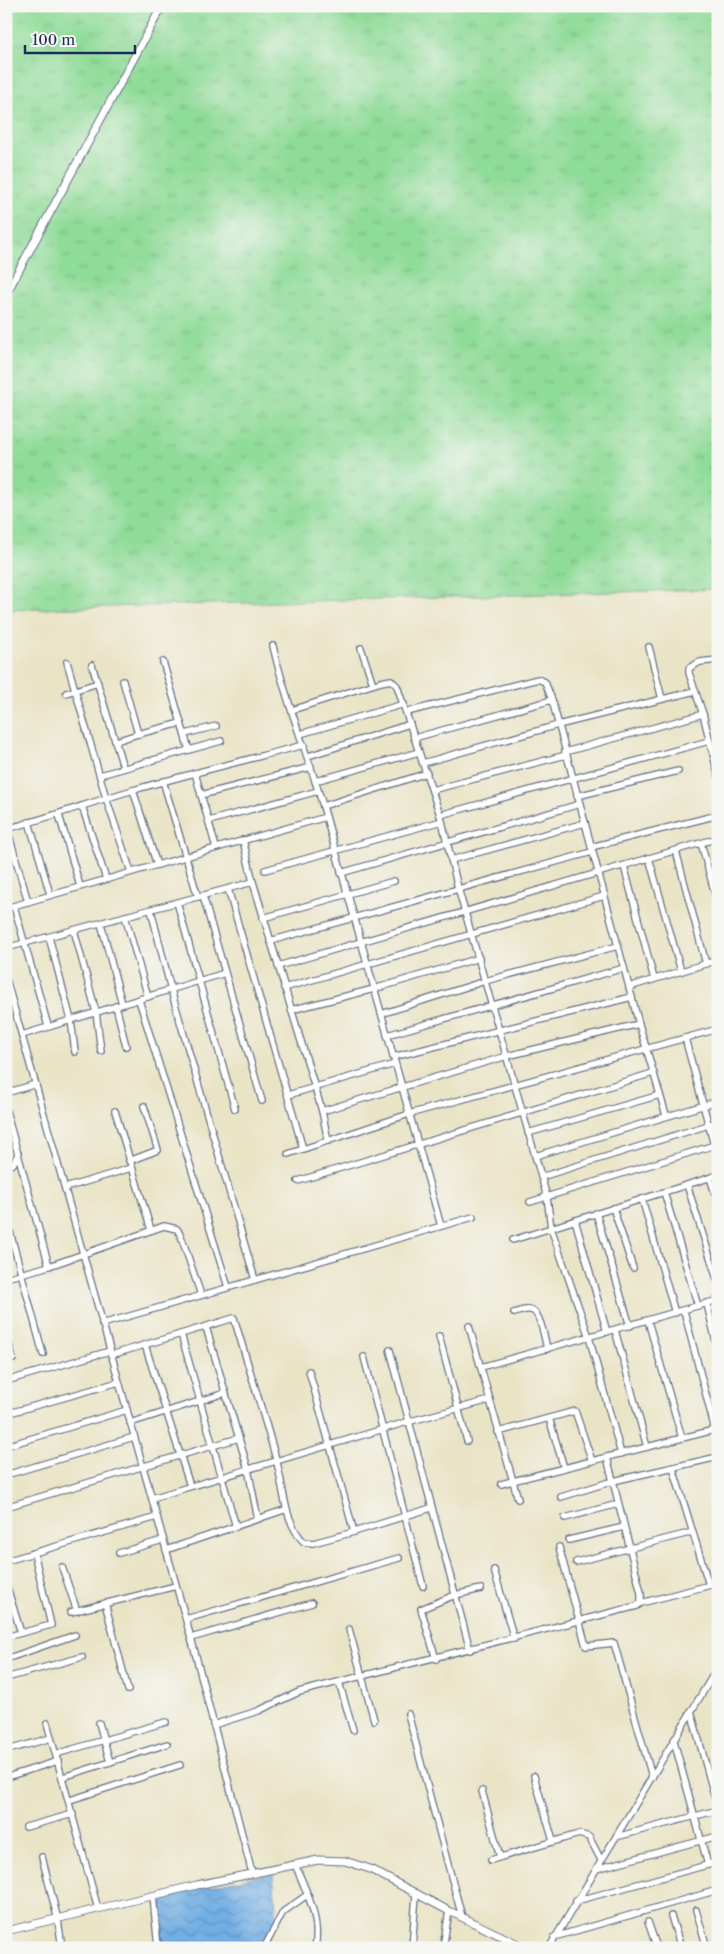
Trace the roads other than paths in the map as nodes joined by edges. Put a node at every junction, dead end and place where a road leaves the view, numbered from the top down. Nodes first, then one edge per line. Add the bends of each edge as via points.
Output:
1 (162, 6) edge
2 (6, 294) edge
3 (273, 646) dead end
4 (649, 647) dead end
5 (361, 648) dead end
6 (718, 660) edge
7 (67, 662) dead end
8 (164, 662) dead end
9 (92, 665) dead end
10 (123, 681) dead end
11 (98, 683) junction
12 (373, 684) junction
13 (75, 690) junction
14 (695, 691) junction
15 (66, 693) dead end
16 (662, 699) junction
17 (552, 700) junction
18 (404, 704) junction
19 (292, 710) junction
20 (407, 712) junction
21 (703, 714) junction
22 (182, 723) junction
23 (410, 724) junction
24 (558, 725) junction
25 (216, 726) dead end
26 (138, 734) junction
27 (184, 734) junction
28 (300, 734) junction
29 (414, 738) junction
30 (116, 741) junction
31 (221, 741) dead end
32 (709, 741) junction
33 (304, 745) junction
34 (189, 750) junction
35 (419, 752) junction
36 (715, 753) edge
37 (566, 754) junction
38 (308, 756) junction
39 (423, 763) junction
40 (311, 766) junction
41 (123, 767) junction
42 (678, 771) dead end
43 (195, 773) junction
44 (427, 773) junction
45 (100, 774) junction
46 (718, 774) edge
47 (572, 777) junction
48 (315, 780) junction
49 (162, 782) junction
50 (133, 790) junction
51 (432, 790) junction
52 (318, 791) junction
53 (202, 795) junction
54 (577, 796) junction
55 (106, 798) junction
56 (580, 804) junction
57 (82, 806) junction
58 (322, 806) junction
59 (59, 815) junction
60 (718, 815) edge
61 (326, 817) junction
62 (441, 818) junction
63 (209, 821) junction
64 (29, 822) junction
65 (585, 823) junction
66 (7, 828) edge
67 (718, 838) edge
68 (243, 840) junction
69 (447, 842) junction
70 (701, 843) junction
71 (216, 848) junction
72 (592, 850) junction
73 (676, 851) junction
74 (336, 852) junction
75 (185, 855) junction
76 (649, 858) junction
77 (451, 860) junction
78 (157, 865) junction
79 (624, 866) junction
80 (265, 870) dead end
81 (131, 872) junction
82 (341, 873) junction
83 (598, 873) junction
84 (106, 879) junction
85 (394, 881) dead end
86 (253, 882) junction
87 (80, 886) junction
88 (458, 888) junction
89 (228, 889) junction
90 (50, 894) junction
91 (347, 894) junction
92 (200, 896) junction
93 (604, 896) junction
94 (28, 902) junction
95 (177, 902) junction
96 (718, 905) edge
97 (14, 906) junction
98 (6, 908) edge
99 (151, 910) junction
100 (465, 911) junction
101 (125, 916) junction
102 (263, 918) junction
103 (354, 918) junction
104 (100, 923) junction
105 (74, 930) junction
106 (473, 933) junction
107 (49, 937) junction
108 (360, 940) junction
109 (270, 941) junction
110 (24, 943) junction
111 (618, 946) junction
112 (6, 948) edge
113 (478, 958) junction
114 (718, 960) edge
115 (367, 964) junction
116 (706, 964) junction
117 (278, 966) junction
118 (624, 968) junction
119 (681, 971) junction
120 (225, 973) junction
121 (6, 978) edge
122 (654, 979) junction
123 (485, 981) junction
124 (199, 982) junction
125 (629, 987) junction
126 (284, 988) junction
127 (374, 989) junction
128 (171, 990) junction
129 (148, 997) junction
130 (632, 997) junction
131 (139, 1000) junction
132 (119, 1005) junction
133 (493, 1005) junction
134 (290, 1010) junction
135 (96, 1012) junction
136 (381, 1014) junction
137 (71, 1020) junction
138 (638, 1024) junction
139 (48, 1026) junction
140 (718, 1030) edge
141 (501, 1032) junction
142 (22, 1035) junction
143 (387, 1035) junction
144 (685, 1038) junction
145 (126, 1046) dead end
146 (646, 1050) junction
147 (101, 1051) dead end
148 (75, 1052) dead end
149 (507, 1056) junction
150 (394, 1061) junction
151 (653, 1073) junction
152 (36, 1084) junction
153 (515, 1084) junction
154 (402, 1087) junction
155 (314, 1088) junction
156 (6, 1093) edge
157 (288, 1095) junction
158 (660, 1095) junction
159 (262, 1101) dead end
160 (718, 1101) edge
161 (703, 1104) junction
162 (144, 1106) dead end
163 (235, 1109) dead end
164 (6, 1111) edge
165 (115, 1111) dead end
166 (322, 1111) junction
167 (522, 1112) junction
168 (409, 1114) junction
169 (666, 1115) junction
170 (718, 1122) edge
171 (708, 1124) junction
172 (528, 1133) junction
173 (328, 1141) junction
174 (418, 1144) junction
175 (716, 1145) edge
176 (303, 1149) junction
177 (18, 1154) junction
178 (288, 1154) dead end
179 (535, 1156) junction
180 (130, 1164) junction
181 (6, 1166) edge
182 (718, 1175) edge
183 (541, 1177) junction
184 (710, 1178) junction
185 (298, 1180) dead end
186 (687, 1185) junction
187 (65, 1188) junction
188 (664, 1192) junction
189 (547, 1197) junction
190 (642, 1199) junction
191 (530, 1202) dead end
192 (718, 1202) edge
193 (613, 1208) junction
194 (596, 1213) junction
195 (473, 1216) dead end
196 (6, 1217) edge
197 (575, 1220) junction
198 (440, 1226) junction
199 (551, 1228) junction
200 (151, 1230) junction
201 (513, 1240) dead end
202 (83, 1255) junction
203 (49, 1266) junction
204 (633, 1268) dead end
205 (23, 1273) junction
206 (6, 1278) edge
207 (255, 1280) junction
208 (718, 1282) edge
209 (228, 1287) junction
210 (201, 1295) junction
211 (718, 1300) edge
212 (706, 1304) junction
213 (698, 1306) junction
214 (684, 1311) junction
215 (514, 1313) dead end
216 (676, 1314) junction
217 (648, 1321) junction
218 (102, 1324) junction
219 (470, 1326) dead end
220 (630, 1326) junction
221 (206, 1327) junction
222 (615, 1330) junction
223 (607, 1332) junction
224 (6, 1334) edge
225 (181, 1334) junction
226 (439, 1336) dead end
227 (589, 1337) junction
228 (145, 1345) junction
229 (547, 1349) junction
230 (390, 1350) dead end
231 (718, 1350) edge
232 (111, 1353) junction
233 (43, 1354) dead end
234 (364, 1357) dead end
235 (13, 1359) dead end
236 (481, 1367) junction
237 (308, 1372) dead end
238 (6, 1381) edge
239 (119, 1382) junction
240 (226, 1393) junction
241 (490, 1400) junction
242 (201, 1402) junction
243 (458, 1408) junction
244 (127, 1410) junction
245 (167, 1412) junction
246 (6, 1414) edge
247 (549, 1418) junction
248 (408, 1422) junction
249 (130, 1423) junction
250 (382, 1430) junction
251 (716, 1430) edge
252 (498, 1432) junction
253 (134, 1437) junction
254 (239, 1438) junction
255 (682, 1438) junction
256 (718, 1441) edge
257 (467, 1442) dead end
258 (329, 1445) junction
259 (6, 1446) edge
260 (214, 1446) junction
261 (647, 1447) junction
262 (621, 1454) junction
263 (180, 1456) junction
264 (607, 1457) junction
265 (718, 1457) edge
266 (277, 1461) junction
267 (592, 1461) junction
268 (143, 1468) junction
269 (564, 1468) junction
270 (673, 1468) junction
271 (248, 1469) junction
272 (6, 1475) edge
273 (223, 1477) junction
274 (512, 1481) junction
275 (613, 1481) junction
276 (501, 1484) dead end
277 (190, 1486) junction
278 (560, 1497) dead end
279 (152, 1498) junction
280 (518, 1499) dead end
281 (618, 1504) junction
282 (6, 1507) edge
283 (432, 1508) junction
284 (287, 1509) junction
285 (157, 1517) junction
286 (405, 1517) junction
287 (565, 1518) dead end
288 (258, 1519) junction
289 (236, 1526) junction
290 (624, 1527) junction
291 (354, 1532) junction
292 (694, 1532) junction
293 (163, 1540) junction
294 (569, 1540) dead end
295 (559, 1547) dead end
296 (630, 1548) junction
297 (166, 1550) junction
298 (34, 1553) junction
299 (119, 1553) dead end
300 (398, 1558) dead end
301 (6, 1561) edge
302 (576, 1562) dead end
303 (62, 1566) dead end
304 (494, 1570) dead end
305 (718, 1582) edge
306 (6, 1584) edge
307 (709, 1585) junction
308 (176, 1586) junction
309 (423, 1586) dead end
310 (481, 1589) dead end
311 (455, 1595) junction
312 (105, 1603) junction
313 (312, 1603) dead end
314 (640, 1603) junction
315 (186, 1619) junction
316 (579, 1622) junction
317 (349, 1630) dead end
318 (21, 1633) junction
319 (75, 1635) dead end
320 (6, 1637) edge
321 (191, 1638) junction
322 (514, 1639) junction
323 (470, 1650) junction
324 (82, 1656) dead end
325 (6, 1659) edge
326 (436, 1659) junction
327 (718, 1667) edge
328 (362, 1677) junction
329 (6, 1678) edge
330 (339, 1682) junction
331 (128, 1690) dead end
332 (691, 1711) junction
333 (408, 1714) dead end
334 (374, 1720) dead end
335 (166, 1722) dead end
336 (47, 1723) dead end
337 (98, 1723) dead end
338 (214, 1725) junction
339 (353, 1730) dead end
340 (52, 1738) junction
341 (104, 1740) junction
342 (674, 1741) junction
343 (168, 1744) dead end
344 (8, 1750) dead end
345 (56, 1754) junction
346 (58, 1761) junction
347 (110, 1762) junction
348 (180, 1765) dead end
349 (534, 1776) dead end
350 (7, 1777) edge
351 (63, 1777) junction
352 (652, 1777) junction
353 (482, 1792) dead end
354 (70, 1800) junction
355 (718, 1810) edge
356 (74, 1814) junction
357 (696, 1816) junction
358 (26, 1827) dead end
359 (718, 1836) edge
360 (616, 1837) junction
361 (702, 1840) junction
362 (553, 1842) junction
363 (42, 1857) dead end
364 (500, 1857) junction
365 (491, 1860) dead end
366 (602, 1860) junction
367 (718, 1862) edge
368 (295, 1864) junction
369 (708, 1865) junction
370 (596, 1869) junction
371 (252, 1872) junction
372 (718, 1890) edge
373 (308, 1895) junction
374 (416, 1895) junction
375 (153, 1896) junction
376 (576, 1901) junction
377 (98, 1909) junction
378 (696, 1910) dead end
379 (449, 1911) junction
380 (672, 1916) dead end
381 (462, 1917) junction
382 (58, 1920) junction
383 (648, 1922) dead end
384 (6, 1931) edge
385 (554, 1937) junction
386 (62, 1948) edge
387 (158, 1948) edge
388 (264, 1948) edge
389 (314, 1948) edge
390 (412, 1948) edge
391 (444, 1948) edge
392 (526, 1948) edge
393 (549, 1948) edge
394 (606, 1948) edge
395 (625, 1948) edge
396 (656, 1948) edge
397 (681, 1948) edge
398 (707, 1948) edge

1 - 2 street
3 - 19 street
4 - 16 street
5 - 12 street
6 - 14 street via 700,662 689,668
7 - 13 street
8 - 22 street
9 - 11 street
10 - 26 street
11 - 13 street
11 - 30 street
12 - 18 street via 394,682
12 - 19 street
13 - 15 street
13 - 45 street
14 - 16 street
14 - 21 street
16 - 24 street
17 - 20 street via 545,682 538,678
17 - 24 street
17 - 29 street
18 - 20 street
18 - 28 street
19 - 28 street
20 - 23 street
21 - 32 street
21 - 37 street
22 - 26 street
22 - 27 street
23 - 29 street
23 - 38 street
24 - 37 street
24 - 39 street
25 - 27 street
26 - 30 street
27 - 34 street
28 - 33 street
29 - 35 street
30 - 41 street
31 - 34 street
32 - 36 street
32 - 47 street
33 - 38 street
33 - 43 street
34 - 41 street
35 - 39 street
35 - 48 street
36 - 46 street
37 - 47 street
37 - 51 street
38 - 40 street
39 - 44 street
40 - 48 street
40 - 53 street
41 - 45 street
42 - 54 street
43 - 49 street
43 - 53 street
44 - 51 street
44 - 58 street
45 - 55 street
47 - 54 street
47 - 62 street
48 - 52 street
49 - 50 street
49 - 75 street
50 - 55 street
50 - 78 street
51 - 62 street
52 - 58 street
52 - 63 street
53 - 63 street
54 - 56 street
55 - 57 street
55 - 81 street
56 - 65 street
56 - 69 street
57 - 59 street
57 - 84 street
58 - 61 street
59 - 64 street
59 - 87 street
60 - 72 street
61 - 68 street
61 - 74 street
62 - 69 street
62 - 74 street
63 - 71 street
64 - 66 street
64 - 90 street
65 - 72 street
65 - 77 street
66 - 94 street
67 - 70 street
68 - 71 street
68 - 86 street
69 - 77 street
69 - 82 street
70 - 73 street
70 - 96 street
71 - 75 street
72 - 83 street
72 - 88 street
73 - 76 street
73 - 116 street
74 - 80 street
74 - 82 street
75 - 78 street
75 - 92 street
76 - 79 street
76 - 119 street
77 - 88 street
78 - 81 street
79 - 83 street
79 - 122 street
81 - 84 street
82 - 91 street
83 - 93 street
83 - 100 street
84 - 87 street
85 - 91 street
86 - 89 street
86 - 102 street
87 - 90 street
88 - 100 street
88 - 103 street
89 - 92 street
89 - 157 street
90 - 94 street
91 - 102 street
91 - 103 street
92 - 95 street
92 - 120 street
93 - 106 street
93 - 111 street
94 - 97 street
95 - 99 street
95 - 124 street
97 - 98 street
97 - 110 street
99 - 101 street
99 - 128 street
100 - 106 street
100 - 108 street
101 - 104 street
101 - 129 street
102 - 109 street
103 - 108 street
103 - 109 street
104 - 105 street
104 - 132 street
105 - 107 street
105 - 135 street
106 - 113 street
106 - 115 street
107 - 110 street
107 - 137 street
108 - 115 street
108 - 117 street
109 - 117 street
110 - 112 street
110 - 139 street
111 - 118 street
111 - 123 street
113 - 123 street
113 - 127 street
114 - 116 street
115 - 126 street
115 - 127 street
116 - 119 street
117 - 126 street
118 - 125 street
118 - 133 street
119 - 122 street
120 - 124 street
120 - 159 street
121 - 142 street
122 - 125 street
123 - 133 street
123 - 136 street
124 - 128 street
124 - 163 street
125 - 130 street
126 - 134 street
127 - 134 street
127 - 136 street
128 - 129 street
128 - 207 street
129 - 131 street
130 - 138 street
130 - 141 street
131 - 132 street
131 - 209 street
132 - 135 street
132 - 145 street
133 - 141 street
133 - 143 street
134 - 155 street
135 - 137 street
135 - 147 street
136 - 143 street
137 - 139 street
137 - 148 street
138 - 146 street
138 - 149 street
139 - 142 street
140 - 144 street
141 - 149 street
141 - 150 street
142 - 152 street
143 - 150 street
144 - 146 street
144 - 161 street
146 - 151 street
146 - 153 street
149 - 153 street
149 - 154 street
150 - 154 street
150 - 155 street
151 - 158 street
151 - 167 street
152 - 156 street
152 - 187 street
153 - 167 street
153 - 168 street
154 - 166 street
154 - 168 street
155 - 157 street
155 - 166 street
157 - 176 street
158 - 169 street
158 - 172 street
160 - 161 street
161 - 169 street
161 - 171 street
162 - 180 street via 158,1150
164 - 177 street
165 - 180 street
166 - 173 street
167 - 172 street
167 - 174 street
168 - 173 street
168 - 174 street
169 - 179 street
170 - 171 street
171 - 175 street
171 - 183 street
172 - 179 street
173 - 176 street
174 - 185 street
174 - 198 street
175 - 189 street
176 - 178 street
177 - 181 street via 13,1164
177 - 203 street
179 - 183 street
180 - 187 street
180 - 200 street
182 - 184 street
183 - 189 street
184 - 186 street
184 - 192 street
186 - 188 street
186 - 208 street
187 - 202 street
188 - 190 street
188 - 213 street
189 - 191 street
189 - 199 street
190 - 193 street
190 - 216 street
193 - 194 street
193 - 204 street
194 - 197 street
194 - 220 street
195 - 198 street
196 - 205 street
197 - 199 street
197 - 223 street
198 - 207 street
199 - 201 street
199 - 227 street
200 - 202 street
200 - 210 street via 164,1226 177,1229
202 - 203 street
202 - 218 street
203 - 205 street
205 - 206 street
205 - 233 street
207 - 209 street
209 - 210 street
210 - 218 street
211 - 212 street
212 - 213 street
212 - 231 street
213 - 214 street
214 - 216 street
214 - 251 street
215 - 229 street via 535,1311
216 - 217 street
217 - 220 street
217 - 255 street
218 - 232 street
219 - 236 street
220 - 222 street
221 - 225 street
221 - 240 street
221 - 266 street via 234,1318
222 - 223 street
222 - 261 street
223 - 227 street
224 - 235 street
225 - 228 street
225 - 242 street
226 - 243 street
227 - 229 street
227 - 262 street
228 - 232 street
228 - 245 street
229 - 236 street
230 - 248 street
232 - 238 street
232 - 239 street
234 - 250 street
236 - 241 street
237 - 258 street
239 - 244 street
239 - 246 street
240 - 242 street
240 - 254 street
241 - 243 street
241 - 252 street
242 - 245 street
242 - 260 street
243 - 248 street
243 - 257 street
244 - 249 street
244 - 259 street
245 - 249 street
245 - 263 street
247 - 252 street
247 - 267 street via 575,1410
247 - 269 street
248 - 250 street
248 - 283 street
249 - 253 street
250 - 258 street
250 - 286 street
251 - 255 street
251 - 256 street
252 - 274 street
253 - 268 street
253 - 272 street
254 - 260 street
254 - 271 street
255 - 261 street
258 - 266 street
258 - 291 street
260 - 263 street
260 - 273 street
261 - 262 street
262 - 264 street
263 - 268 street
263 - 277 street
264 - 267 street
264 - 275 street
265 - 270 street
266 - 271 street
266 - 284 street
267 - 269 street
268 - 279 street
268 - 282 street
269 - 274 street
270 - 275 street
270 - 292 street
271 - 273 street
271 - 288 street
273 - 277 street
273 - 289 street
274 - 276 street
274 - 280 street
275 - 278 street
275 - 281 street
277 - 279 street
279 - 285 street
281 - 287 street
281 - 290 street
283 - 286 street
283 - 311 street
284 - 288 street
284 - 291 street via 297,1536 304,1542 313,1543
285 - 293 street
285 - 298 street
286 - 291 street
286 - 309 street
288 - 289 street
289 - 297 street
290 - 294 street
290 - 296 street
292 - 296 street
292 - 307 street
293 - 297 street
293 - 299 street
295 - 316 street
296 - 302 street
296 - 314 street via 641,1593
297 - 308 street
298 - 301 street
298 - 318 street via 51,1625
300 - 315 street
303 - 312 street via 74,1611
304 - 322 street
305 - 307 street
306 - 318 street
307 - 314 street
308 - 312 street
308 - 315 street
310 - 311 street
311 - 323 street
311 - 326 street via 421,1609
312 - 331 street
313 - 321 street
314 - 316 street via 626,1610
315 - 321 street
316 - 322 street
316 - 352 street via 589,1648 614,1643
317 - 328 street
318 - 320 street
319 - 325 street
321 - 338 street
322 - 323 street
323 - 326 street
324 - 329 street
326 - 328 street
327 - 332 street
328 - 330 street
328 - 334 street
330 - 338 street via 284,1698 258,1711
330 - 339 street
332 - 342 street
332 - 355 street
333 - 381 street
335 - 341 street
336 - 340 street
337 - 341 street
338 - 371 street
340 - 344 street
340 - 345 street
341 - 345 street
341 - 347 street
342 - 352 street
342 - 357 street
343 - 347 street
345 - 346 street
346 - 350 street
346 - 351 street
347 - 351 street
348 - 354 street
349 - 362 street
351 - 354 street
352 - 360 street
353 - 364 street
354 - 356 street
355 - 357 street
356 - 358 street
356 - 377 street
357 - 360 street
357 - 361 street
359 - 361 street
360 - 366 street
361 - 369 street
361 - 370 street
362 - 364 street
362 - 366 street via 585,1834 595,1844
363 - 382 street
364 - 365 street
366 - 370 street
367 - 369 street
368 - 371 street
368 - 373 street
368 - 374 street via 318,1860 345,1861 370,1869
369 - 376 street
370 - 376 street
371 - 375 street
372 - 385 street
373 - 388 street via 283,1912
373 - 389 street via 318,1930
374 - 379 street
374 - 390 street
375 - 377 street
375 - 387 street
376 - 385 street
377 - 382 street
378 - 398 street
379 - 381 street
379 - 391 street
380 - 397 street
381 - 392 street
382 - 384 street
382 - 386 street
383 - 396 street
385 - 393 street
394 - 395 street via 619,1944

